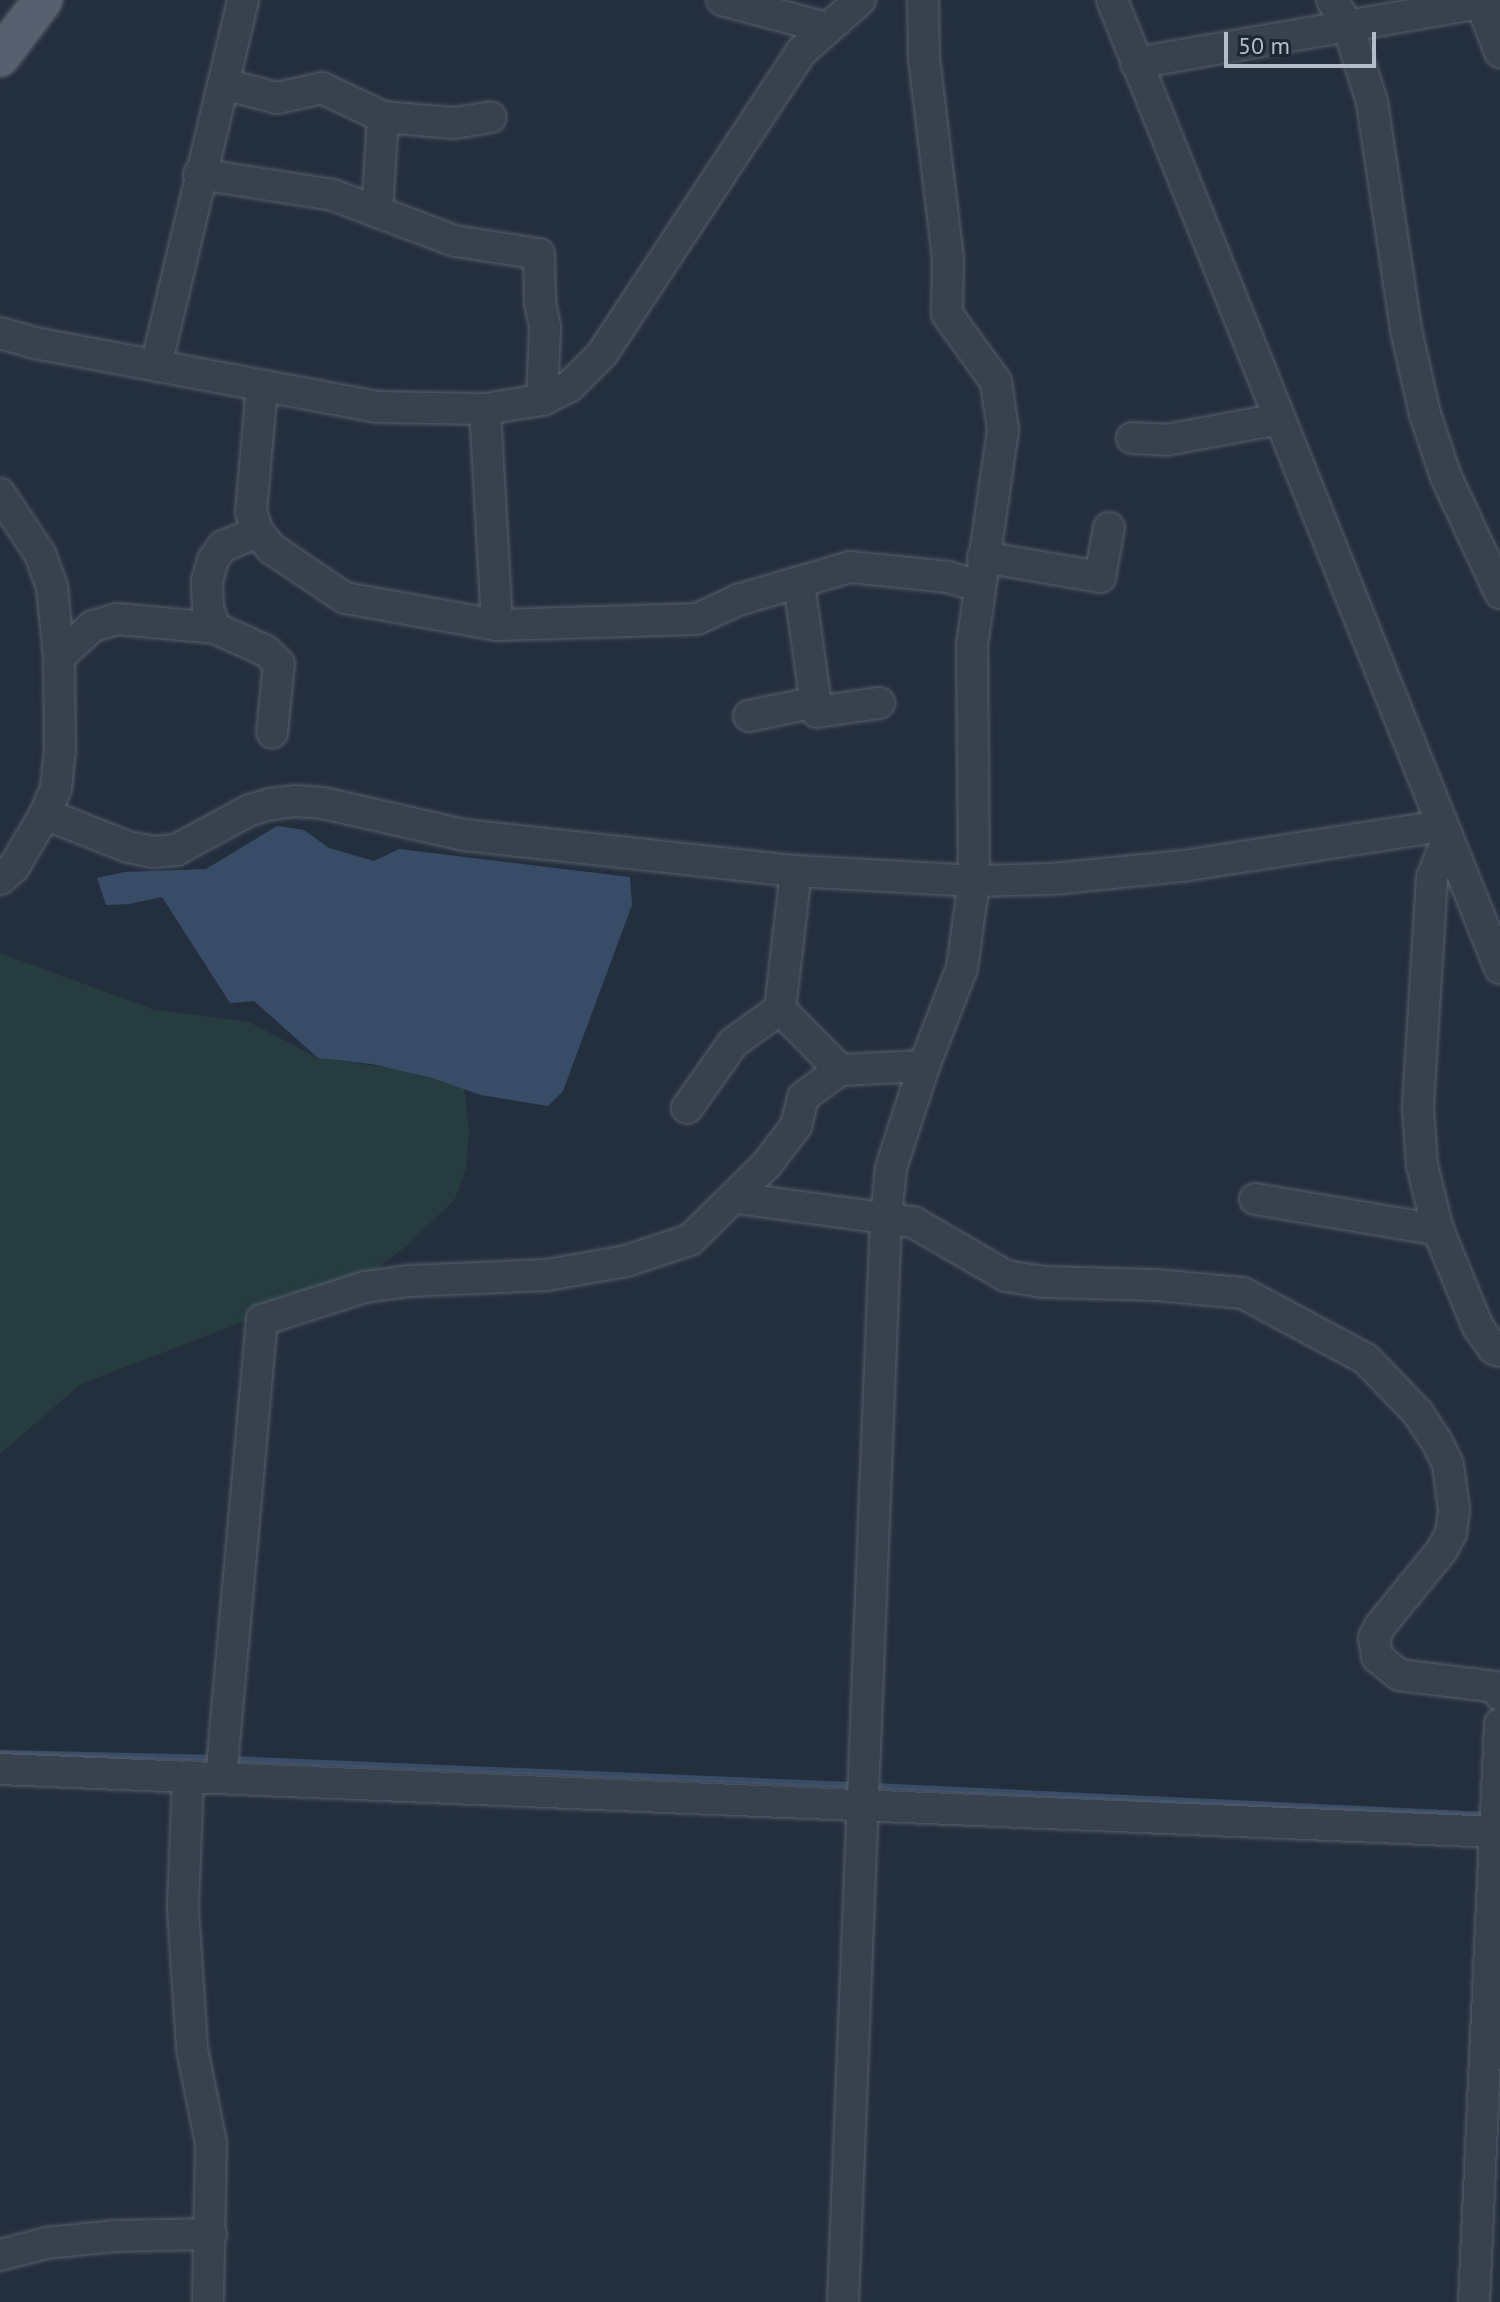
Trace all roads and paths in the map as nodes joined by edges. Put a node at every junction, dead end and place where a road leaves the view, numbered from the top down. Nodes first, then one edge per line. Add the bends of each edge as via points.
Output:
1 (43, 0) edge
2 (243, 0) edge
3 (722, 0) edge
4 (860, 0) edge
5 (923, 0) edge
6 (1112, 0) edge
7 (1332, 0) edge
8 (1486, 1) edge
9 (1348, 26) junction
10 (827, 28) junction
11 (1500, 52) edge
12 (0, 57) edge
13 (1136, 63) junction
14 (223, 84) junction
15 (383, 117) junction
16 (491, 117) dead end
17 (199, 174) junction
18 (377, 212) junction
19 (0, 333) edge
20 (156, 366) junction
21 (262, 386) junction
22 (542, 400) junction
23 (485, 409) junction
24 (1279, 419) junction
25 (1132, 438) dead end
26 (0, 494) edge
27 (1109, 528) dead end
28 (258, 532) junction
29 (981, 571) junction
30 (799, 584) junction
31 (1500, 593) edge
32 (497, 625) junction
33 (215, 628) junction
34 (59, 657) junction
35 (816, 702) junction
36 (879, 703) dead end
37 (749, 716) dead end
38 (272, 733) dead end
39 (45, 814) junction
40 (1445, 833) junction
41 (796, 871) junction
42 (0, 879) edge
43 (974, 881) junction
44 (1500, 968) edge
45 (780, 1009) junction
46 (924, 1066) junction
47 (840, 1070) junction
48 (687, 1108) dead end
49 (736, 1198) junction
50 (1255, 1199) dead end
51 (886, 1219) junction
52 (1438, 1230) junction
53 (1500, 1351) edge
54 (1500, 1695) edge
55 (1500, 1724) edge
56 (0, 1769) edge
57 (188, 1776) junction
58 (221, 1778) junction
59 (864, 1806) junction
60 (1495, 1822) edge
61 (211, 2234) junction
62 (0, 2255) edge
63 (208, 2302) edge
64 (843, 2302) edge
65 (1474, 2302) edge

1 - 12 main road
2 - 14 street
3 - 10 street
4 - 10 street
5 - 29 street via 924,59 948,259 947,314 996,382 1003,430
6 - 13 street
7 - 9 street
8 - 9 street
8 - 11 street
9 - 13 street
9 - 31 street via 1372,102 1406,330 1425,414 1446,477
10 - 22 street via 801,52 602,354 569,387
13 - 24 street
14 - 15 street via 277,98 322,88
14 - 17 street
15 - 16 street via 454,123
15 - 18 street
17 - 18 street via 333,195
17 - 20 street
18 - 22 street via 455,241 539,254 545,327
19 - 20 street
20 - 21 street
21 - 23 street via 377,407
21 - 28 street via 251,512
22 - 23 street
23 - 32 street
24 - 25 street via 1166,440
24 - 40 street
26 - 34 street via 40,554 48,576
27 - 29 street via 1100,577
28 - 32 street via 272,549 345,598
28 - 33 street via 223,546 213,560 207,581
29 - 30 street via 948,577 850,567
29 - 43 street via 972,660
30 - 32 street via 738,600 697,619
30 - 35 street
33 - 34 street via 117,619 93,626
33 - 38 street via 266,651 279,664
34 - 39 street via 60,750 56,788
35 - 36 street via 817,712
35 - 37 street
39 - 41 street via 153,852 176,850 250,810 295,801 323,803 464,835
39 - 42 street via 14,867
40 - 43 street via 1183,866
40 - 44 street
40 - 52 street via 1432,877 1418,1109 1422,1165
41 - 43 street
41 - 45 street
43 - 46 street via 962,968
45 - 47 street
45 - 48 street via 733,1043
46 - 47 street
46 - 51 street via 891,1168
47 - 49 street via 803,1097 796,1126
49 - 51 street
49 - 58 street via 690,1240 626,1261 547,1275 365,1287 262,1320
50 - 52 street
51 - 54 street via 913,1222 1006,1276 1243,1293 1366,1359 1418,1413 1437,1442 1448,1465 1454,1510 1442,1550 1380,1626 1374,1638 1377,1657 1399,1675 1495,1687
51 - 59 street
52 - 53 street via 1478,1327
55 - 60 street
56 - 57 street
57 - 58 street
57 - 61 street via 183,1909 192,2049 211,2143
58 - 59 street
59 - 60 street
59 - 64 street
60 - 65 street
61 - 62 street via 115,2236 46,2243
61 - 63 street

